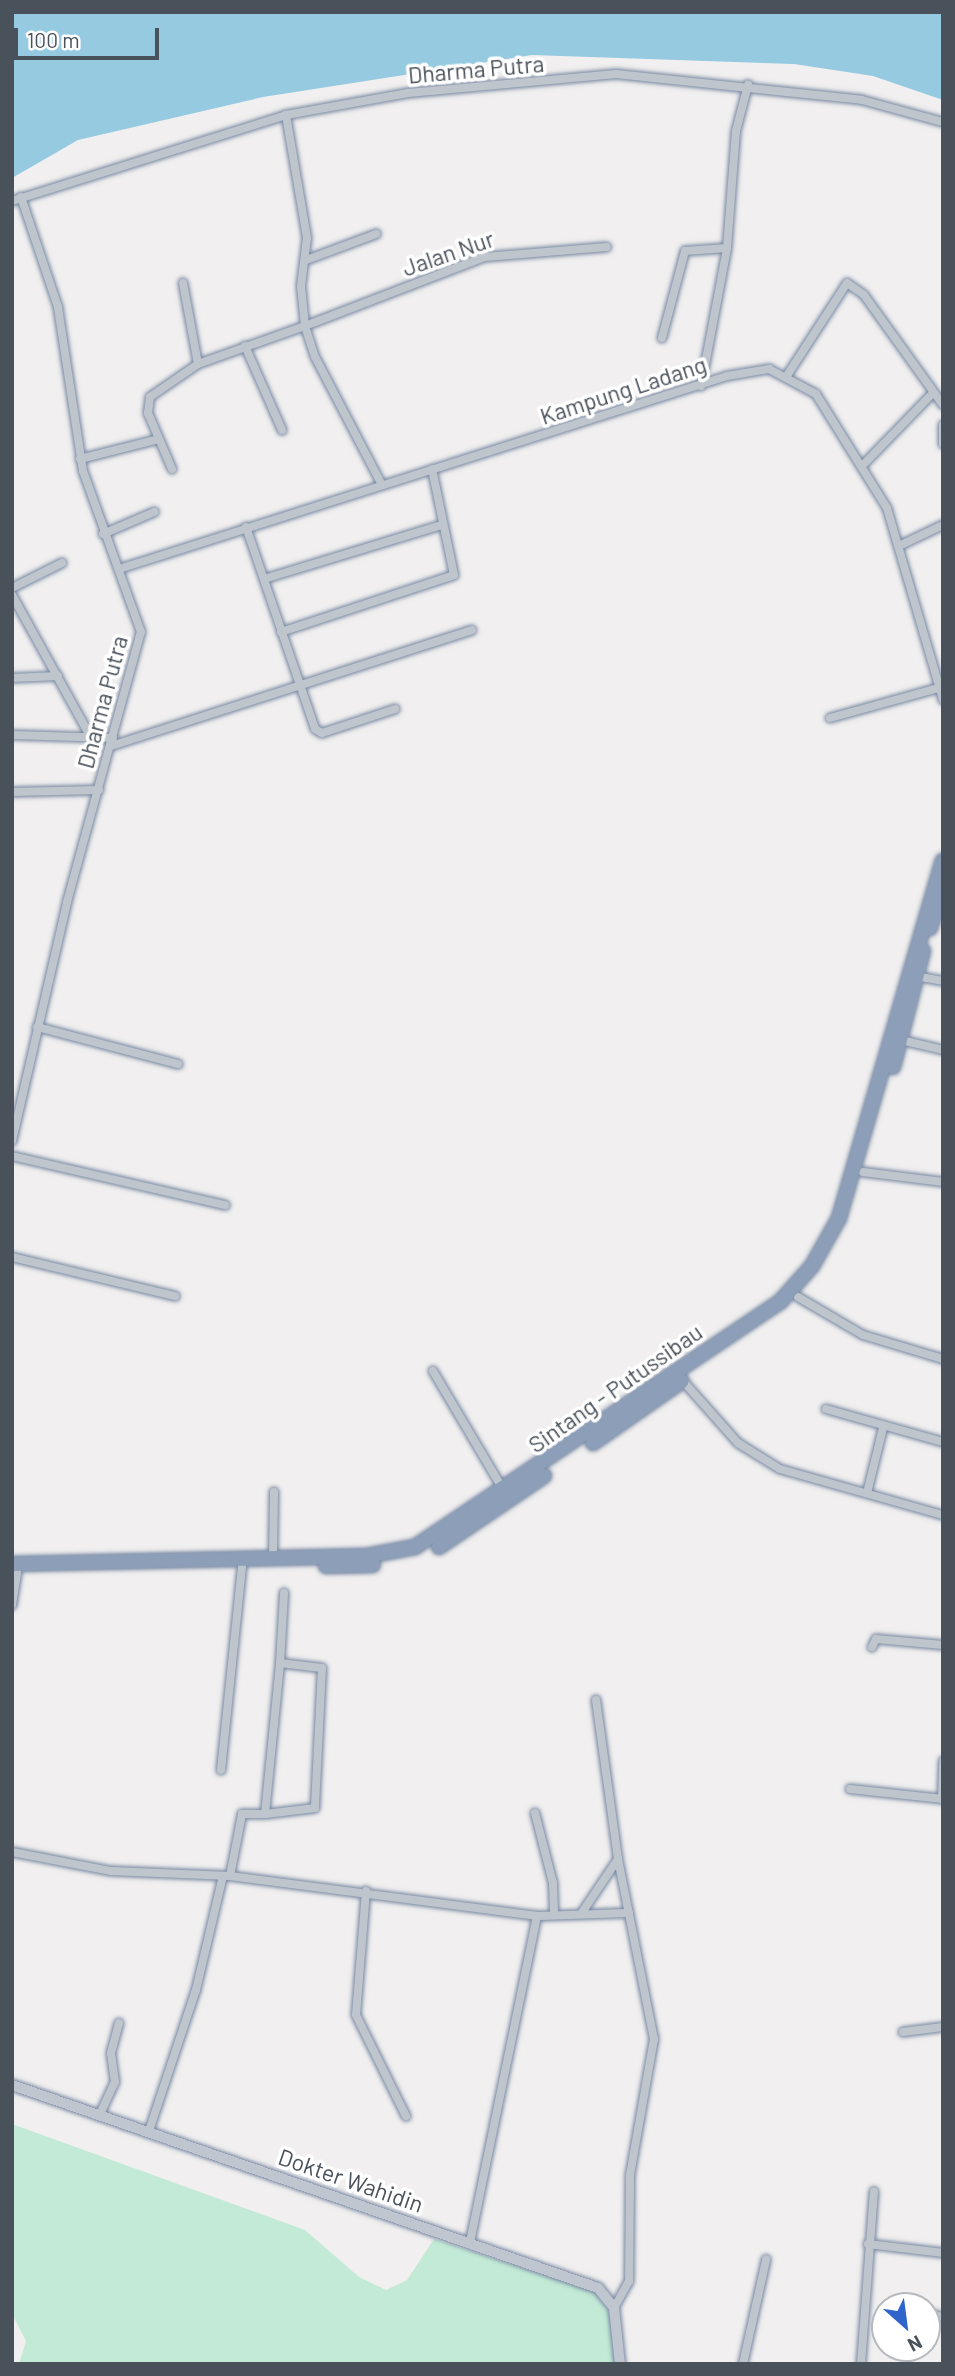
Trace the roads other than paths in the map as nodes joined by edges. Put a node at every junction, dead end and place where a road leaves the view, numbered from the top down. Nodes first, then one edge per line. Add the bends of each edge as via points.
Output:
1 (748, 85) junction
2 (286, 115) junction
3 (943, 122) edge
4 (21, 197) junction
5 (12, 201) edge
6 (376, 234) dead end
7 (607, 247) dead end
8 (727, 248) junction
9 (306, 260) junction
10 (183, 283) dead end
11 (305, 326) junction
12 (662, 338) dead end
13 (245, 346) junction
14 (198, 364) junction
15 (788, 374) junction
16 (701, 386) junction
17 (932, 394) junction
18 (943, 405) edge
19 (943, 425) edge
20 (282, 430) dead end
21 (159, 439) junction
22 (943, 444) edge
23 (80, 459) junction
24 (862, 466) junction
25 (432, 469) junction
26 (173, 470) dead end
27 (382, 485) junction
28 (154, 512) dead end
29 (442, 524) junction
30 (943, 525) edge
31 (246, 527) junction
32 (103, 534) junction
33 (899, 546) junction
34 (61, 563) dead end
35 (119, 569) junction
36 (264, 579) junction
37 (12, 588) edge
38 (12, 595) edge
39 (472, 630) dead end
40 (281, 632) junction
41 (58, 676) junction
42 (12, 678) edge
43 (301, 684) junction
44 (938, 688) junction
45 (943, 700) edge
46 (395, 709) dead end
47 (830, 718) dead end
48 (12, 735) edge
49 (90, 736) junction
50 (112, 742) junction
51 (99, 790) junction
52 (12, 792) edge
53 (943, 861) edge
54 (943, 890) edge
55 (913, 976) junction
56 (943, 981) edge
57 (37, 1027) junction
58 (901, 1040) junction
59 (943, 1050) edge
60 (178, 1064) dead end
61 (14, 1112) edge
62 (12, 1141) edge
63 (12, 1156) edge
64 (863, 1172) junction
65 (943, 1182) edge
66 (225, 1205) dead end
67 (12, 1257) edge
68 (175, 1296) dead end
69 (798, 1297) junction
70 (943, 1359) edge
71 (433, 1371) dead end
72 (683, 1381) junction
73 (826, 1409) dead end
74 (629, 1412) junction
75 (883, 1428) junction
76 (943, 1442) edge
77 (504, 1491) junction
78 (274, 1492) dead end
79 (867, 1493) junction
80 (943, 1515) edge
81 (273, 1557) junction
82 (242, 1566) junction
83 (14, 1569) edge
84 (284, 1593) dead end
85 (12, 1605) edge
86 (943, 1645) edge
87 (872, 1647) dead end
88 (280, 1663) junction
89 (596, 1700) dead end
90 (943, 1760) edge
91 (221, 1770) dead end
92 (850, 1789) dead end
93 (942, 1799) edge
94 (265, 1814) junction
95 (535, 1814) dead end
96 (12, 1852) edge
97 (618, 1859) junction
98 (226, 1876) junction
99 (366, 1891) junction
100 (629, 1913) junction
101 (581, 1914) junction
102 (554, 1915) junction
103 (537, 1916) junction
104 (119, 2023) dead end
105 (943, 2026) edge
106 (903, 2032) dead end
107 (12, 2085) edge
108 (100, 2114) junction
109 (406, 2116) dead end
110 (149, 2131) junction
111 (874, 2191) dead end
112 (470, 2242) junction
113 (868, 2244) junction
114 (943, 2253) edge
115 (766, 2260) dead end
116 (614, 2308) junction
117 (620, 2364) edge
118 (743, 2364) edge
119 (862, 2364) edge

1 - 2 street, Dharma Putra via 615,74 408,93
1 - 3 street, Dharma Putra via 862,100
1 - 8 street via 735,137
2 - 4 street, Dharma Putra
2 - 9 street
4 - 5 street, Dharma Putra
4 - 23 street, Dharma Putra via 58,307
6 - 9 street
7 - 11 street, Jalan Nur via 485,257
8 - 12 street via 685,251
8 - 16 street
9 - 11 street
10 - 14 street
11 - 13 street, Jalan Nur
11 - 27 street
13 - 14 street, Jalan Nur
13 - 20 street
14 - 21 street, Jalan Nur via 146,401
15 - 16 street, Kampung Ladang via 761,369
15 - 17 street via 847,283 864,295
15 - 24 street via 825,406
16 - 25 street, Kampung Ladang
17 - 18 street
17 - 24 street
19 - 22 street
21 - 23 street
21 - 26 street
23 - 32 street, Dharma Putra
24 - 33 street via 887,508
25 - 27 street, Kampung Ladang
25 - 29 street via 445,515
27 - 31 street, Kampung Ladang
28 - 32 street
29 - 36 street
29 - 40 street via 456,570 451,576
30 - 33 street
31 - 35 street, Kampung Ladang
31 - 36 street
32 - 35 street, Dharma Putra
33 - 44 street
34 - 37 street
35 - 50 street, Dharma Putra via 141,632
36 - 40 street
38 - 41 street
39 - 43 street
40 - 43 street
41 - 42 street
41 - 49 street
43 - 46 street via 322,733
43 - 50 street
44 - 45 street
44 - 47 street
48 - 49 street
49 - 50 street
50 - 51 street, Dharma Putra
51 - 52 street
51 - 57 street, Dharma Putra
53 - 55 highway, Sintang - Putussibau
54 - 55 highway, Sintang - Putussibau
55 - 56 street
55 - 58 highway, Sintang - Putussibau
55 - 74 highway, Sintang - Putussibau via 848,1192 823,1250 780,1302
57 - 60 street
57 - 61 street, Dharma Putra
58 - 59 street
58 - 64 highway, Sintang - Putussibau
61 - 62 street, Dharma Putra
63 - 66 street
64 - 65 street
64 - 69 highway, Sintang - Putussibau via 838,1238
67 - 68 street
69 - 70 street via 863,1335
69 - 72 highway, Sintang - Putussibau
71 - 77 street
72 - 74 highway, Sintang - Putussibau
72 - 79 street via 722,1428 758,1457
73 - 75 street
74 - 77 highway, Sintang - Putussibau
74 - 82 highway, Sintang - Putussibau via 428,1552 367,1565
75 - 76 street
75 - 79 street
77 - 81 highway, Sintang - Putussibau via 441,1535 402,1551
78 - 81 street
79 - 80 street
81 - 83 highway, Sintang - Putussibau
82 - 83 highway, Sintang - Putussibau
82 - 91 street
83 - 85 street
84 - 88 street
86 - 87 street via 876,1639
88 - 94 street
88 - 94 street via 324,1673 317,1799 310,1812
89 - 97 street
90 - 93 street
92 - 93 street
94 - 98 street via 242,1814
95 - 102 street via 553,1883
96 - 98 street via 126,1872
97 - 100 street
97 - 101 street
98 - 99 street
98 - 110 street via 196,1990
99 - 103 street
99 - 109 street via 356,2015
100 - 101 street
100 - 116 street via 654,2039 630,2175 628,2281
101 - 102 street
102 - 103 street
103 - 112 street
104 - 108 street via 111,2053 115,2082
105 - 106 street
107 - 108 street, Dokter Wahidin
108 - 110 street, Dokter Wahidin
110 - 112 street, Dokter Wahidin
111 - 113 street
112 - 116 street, Dokter Wahidin via 598,2288
113 - 114 street
113 - 119 street
115 - 118 street
116 - 117 street

